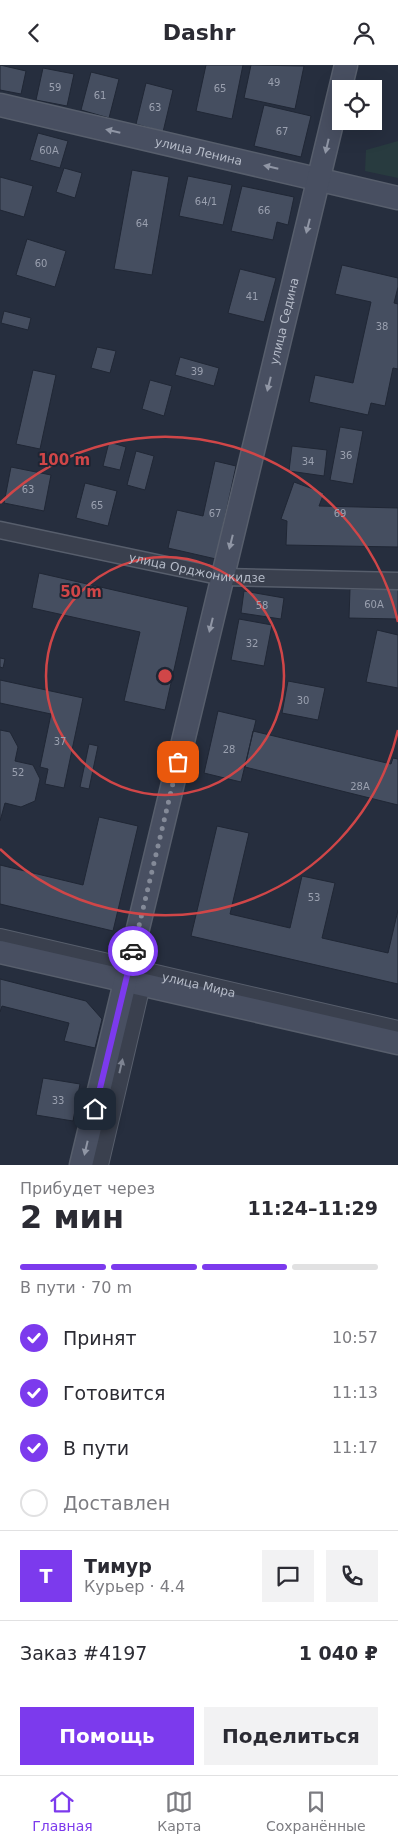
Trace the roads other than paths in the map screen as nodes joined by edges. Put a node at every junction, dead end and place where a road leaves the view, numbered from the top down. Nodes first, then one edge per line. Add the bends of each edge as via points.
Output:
1 (346, 65) edge
2 (0, 105) edge
3 (319, 178) junction
4 (398, 198) edge
5 (0, 530) edge
6 (223, 577) junction
7 (398, 581) edge
8 (0, 939) edge
9 (0, 952) edge
10 (134, 977) junction
11 (398, 1031) edge
12 (398, 1043) edge
13 (82, 1165) edge
14 (98, 1165) edge

1 -> 3 main road, улица Седина
3 -> 2 main road, улица Ленина
3 - 4 main road, улица Ленина
3 -> 6 main road, улица Седина
5 - 6 street, улица Орджоникидзе
6 - 7 street, улица Орджоникидзе
6 -> 10 main road, улица Седина
8 - 10 street, улица Мира
9 - 10 main road, улица Мира
10 - 11 street, улица Мира
10 - 12 main road, улица Мира
10 -> 13 main road
14 -> 10 street

